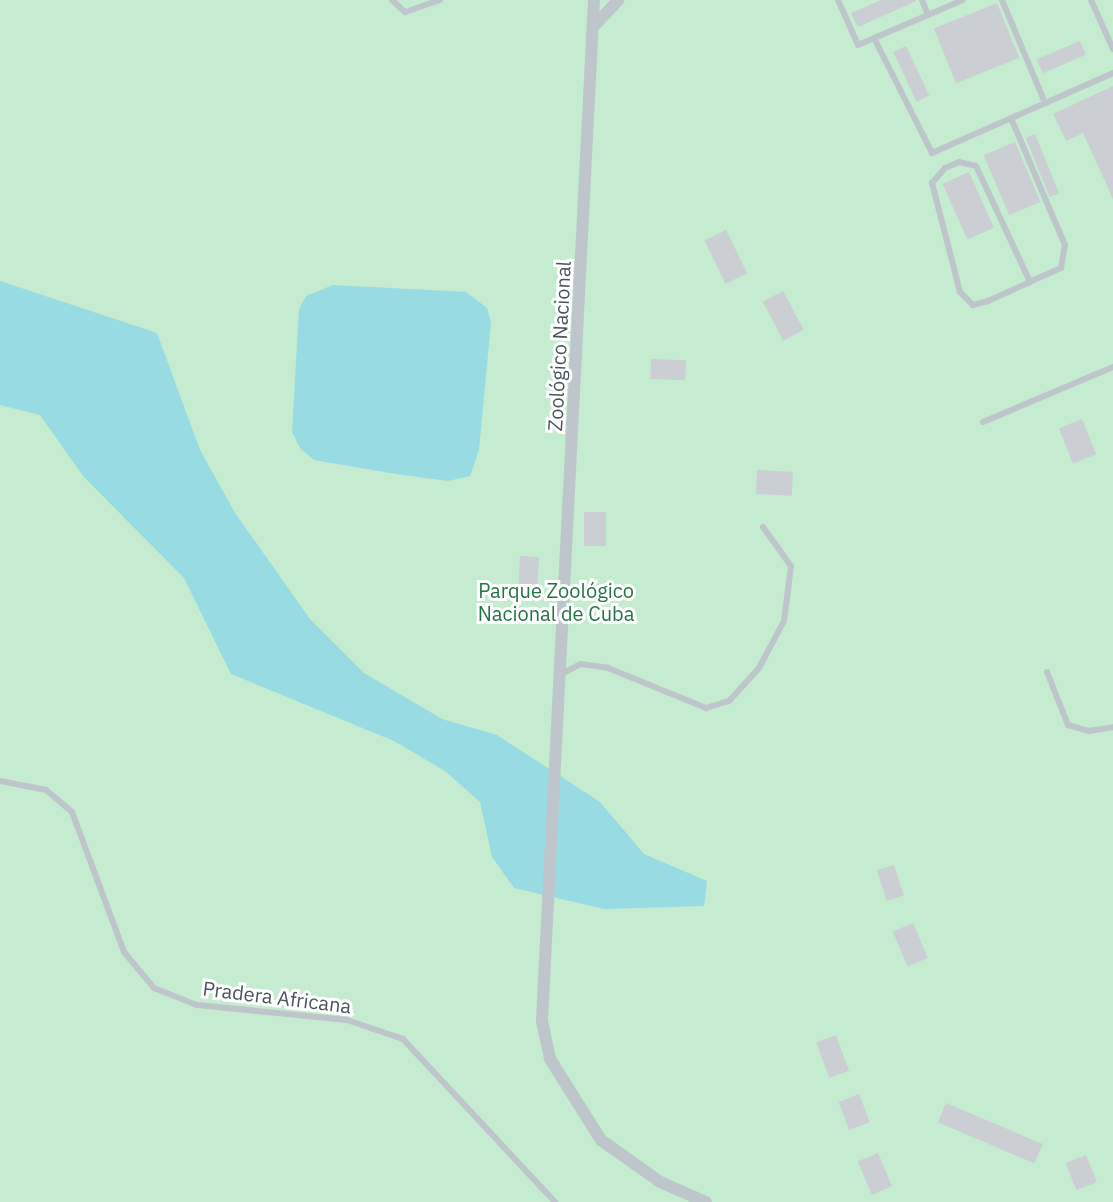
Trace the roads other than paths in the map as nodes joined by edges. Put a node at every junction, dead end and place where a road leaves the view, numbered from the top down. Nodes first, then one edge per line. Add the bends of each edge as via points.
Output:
1 (392, 0) edge
2 (440, 0) edge
3 (594, 0) edge
4 (618, 0) edge
5 (838, 0) edge
6 (922, 0) edge
7 (963, 0) edge
8 (1002, 0) edge
9 (1091, 0) edge
10 (928, 15) junction
11 (593, 33) junction
12 (874, 38) junction
13 (1113, 49) edge
14 (1113, 73) edge
15 (1045, 103) junction
16 (1011, 118) junction
17 (1030, 282) junction
18 (1113, 367) edge
19 (983, 422) dead end
20 (763, 527) dead end
21 (1047, 672) dead end
22 (561, 674) junction
23 (1113, 727) edge
24 (0, 781) edge
25 (555, 1202) edge
26 (706, 1202) edge

1 - 2 lane via 405,12
3 - 11 street, Zoológico Nacional
4 - 11 street via 603,11
5 - 12 lane via 858,45
6 - 10 lane
7 - 10 lane
8 - 15 lane
9 - 13 lane
10 - 12 lane
11 - 22 street, Zoológico Nacional
12 - 16 lane via 932,153
14 - 15 lane
15 - 16 lane
16 - 17 lane via 1065,245 1061,268
17 - 17 lane via 973,305 966,299 935,193 935,174 959,162 976,166
18 - 19 lane
20 - 22 lane via 791,566 784,621 759,668 729,701 706,708 608,668 581,664
21 - 23 lane via 1068,725 1089,731
22 - 26 street, Zoológico Nacional via 543,947 542,1021 550,1059 601,1140 628,1162
24 - 25 lane, Pradera Africana via 46,790 72,812 124,952 154,988 197,1005 347,1020 403,1039

